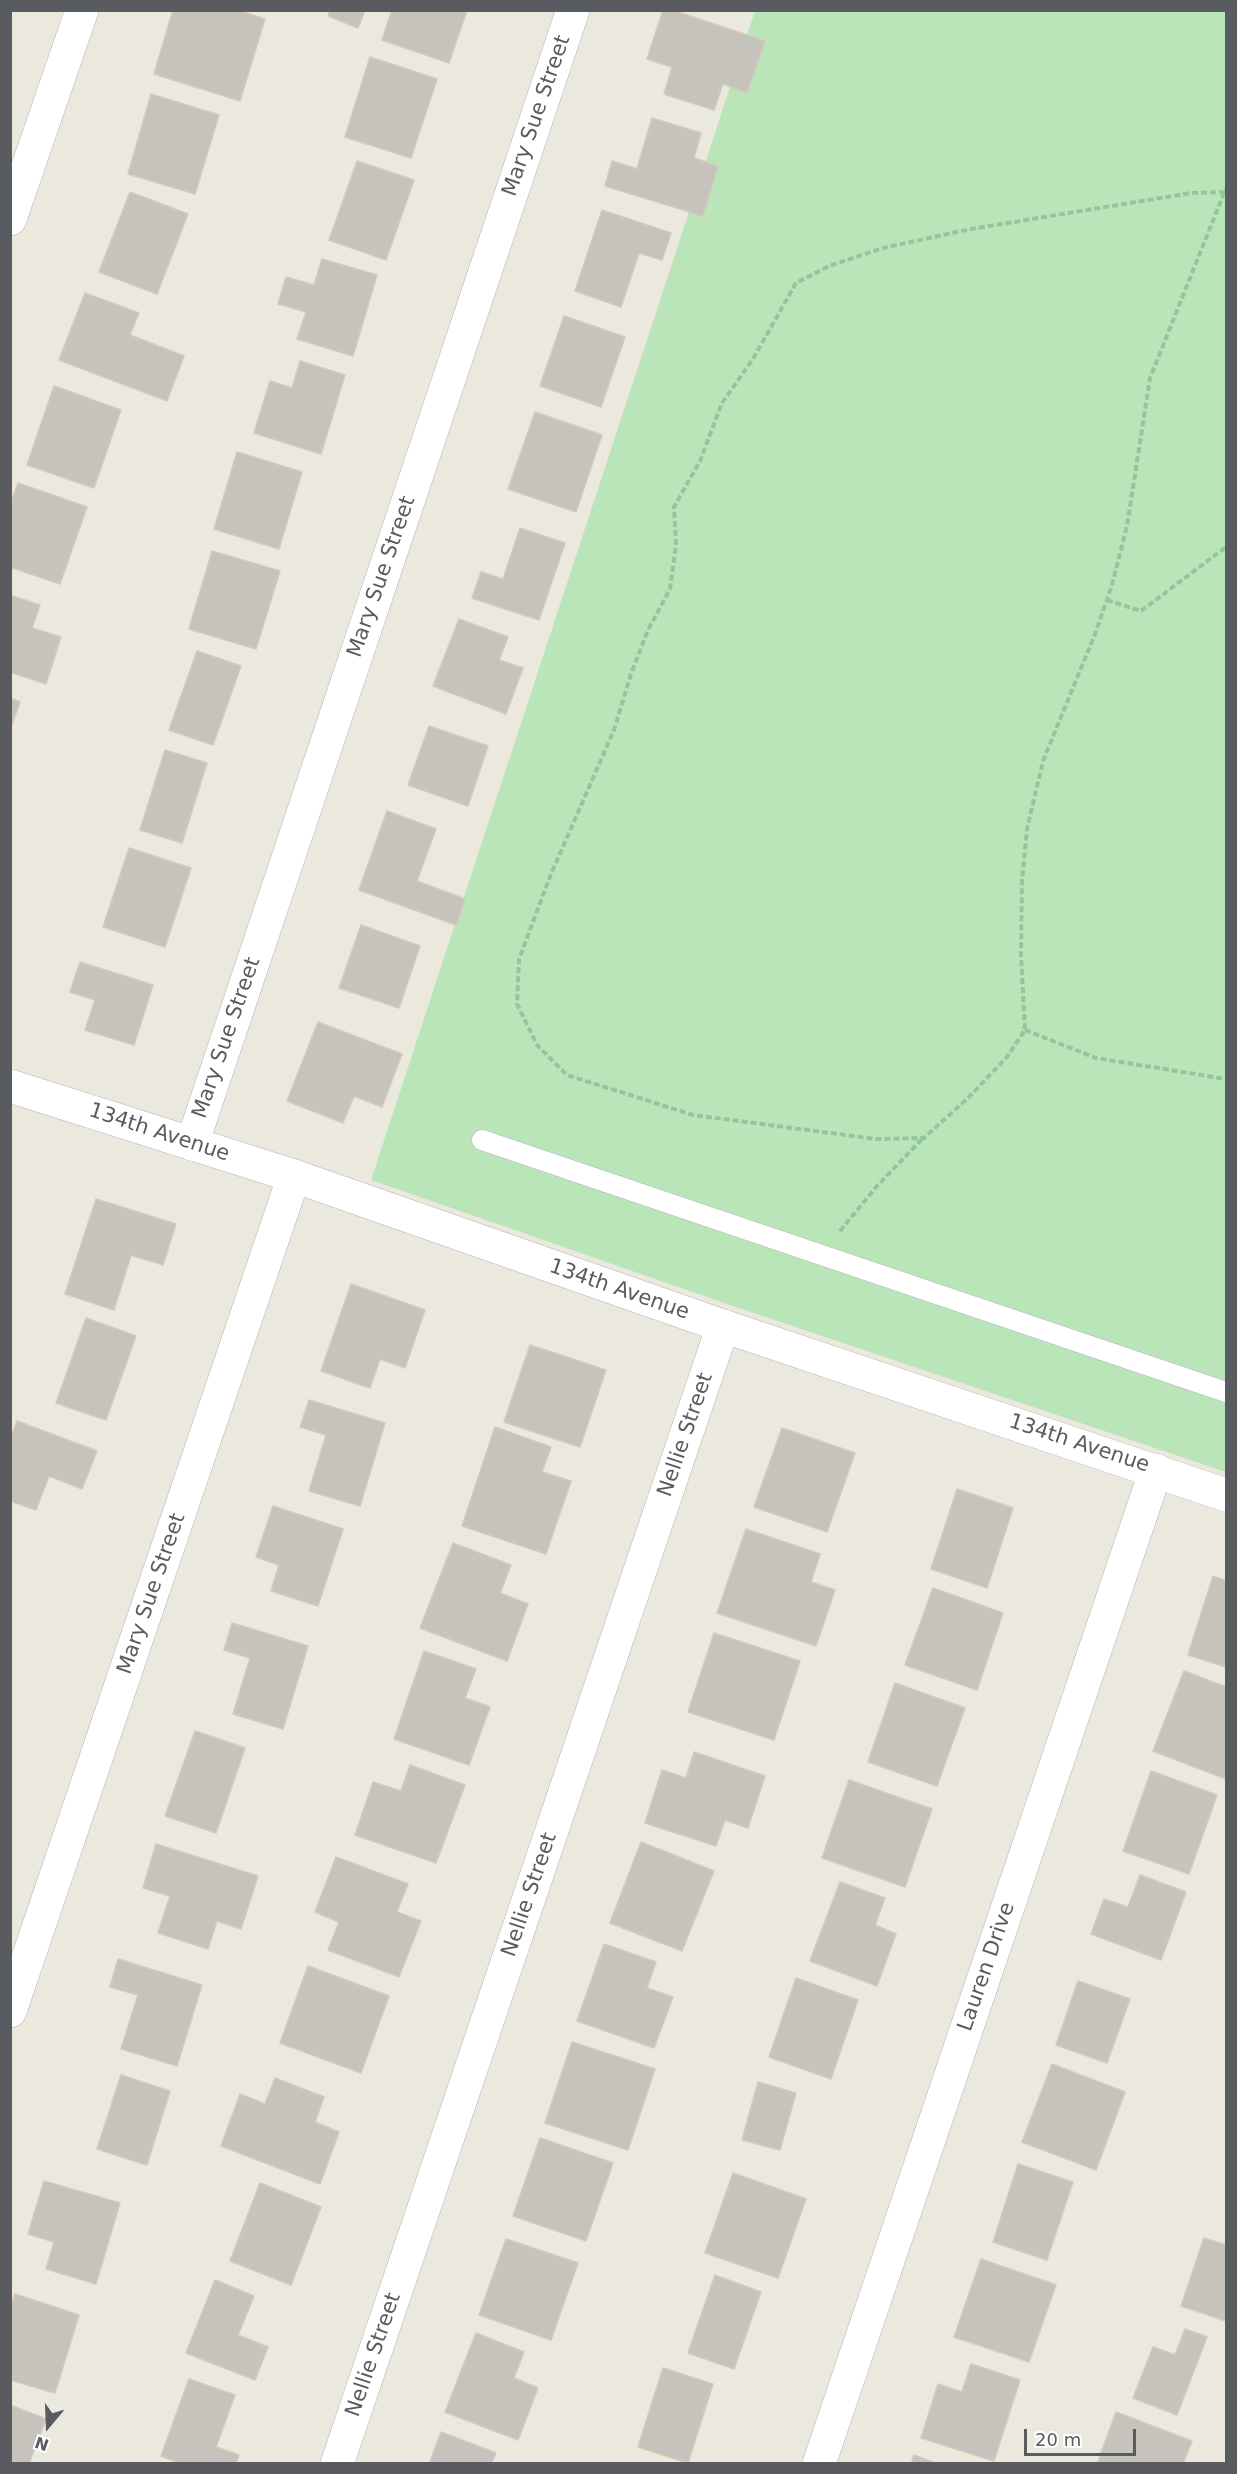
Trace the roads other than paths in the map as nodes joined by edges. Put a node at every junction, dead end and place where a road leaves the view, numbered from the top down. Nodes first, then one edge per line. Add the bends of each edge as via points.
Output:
1 (82, 10) edge
2 (573, 10) edge
3 (10, 219) edge
4 (10, 1086) edge
5 (482, 1140) dead end
6 (192, 1144) junction
7 (294, 1176) junction
8 (723, 1326) junction
9 (1227, 1392) edge
10 (1156, 1470) junction
11 (1227, 1495) edge
12 (10, 2011) edge
13 (337, 2463) edge
14 (819, 2463) edge

1 - 3 street
2 - 6 street, Mary Sue Street
4 - 6 street, 134th Avenue
5 - 9 lane
6 - 7 street, 134th Avenue
7 - 8 street, 134th Avenue
7 - 12 street, Mary Sue Street
8 - 10 street, 134th Avenue
8 - 13 street, Nellie Street
10 - 11 street, 134th Avenue
10 - 14 street, Lauren Drive

